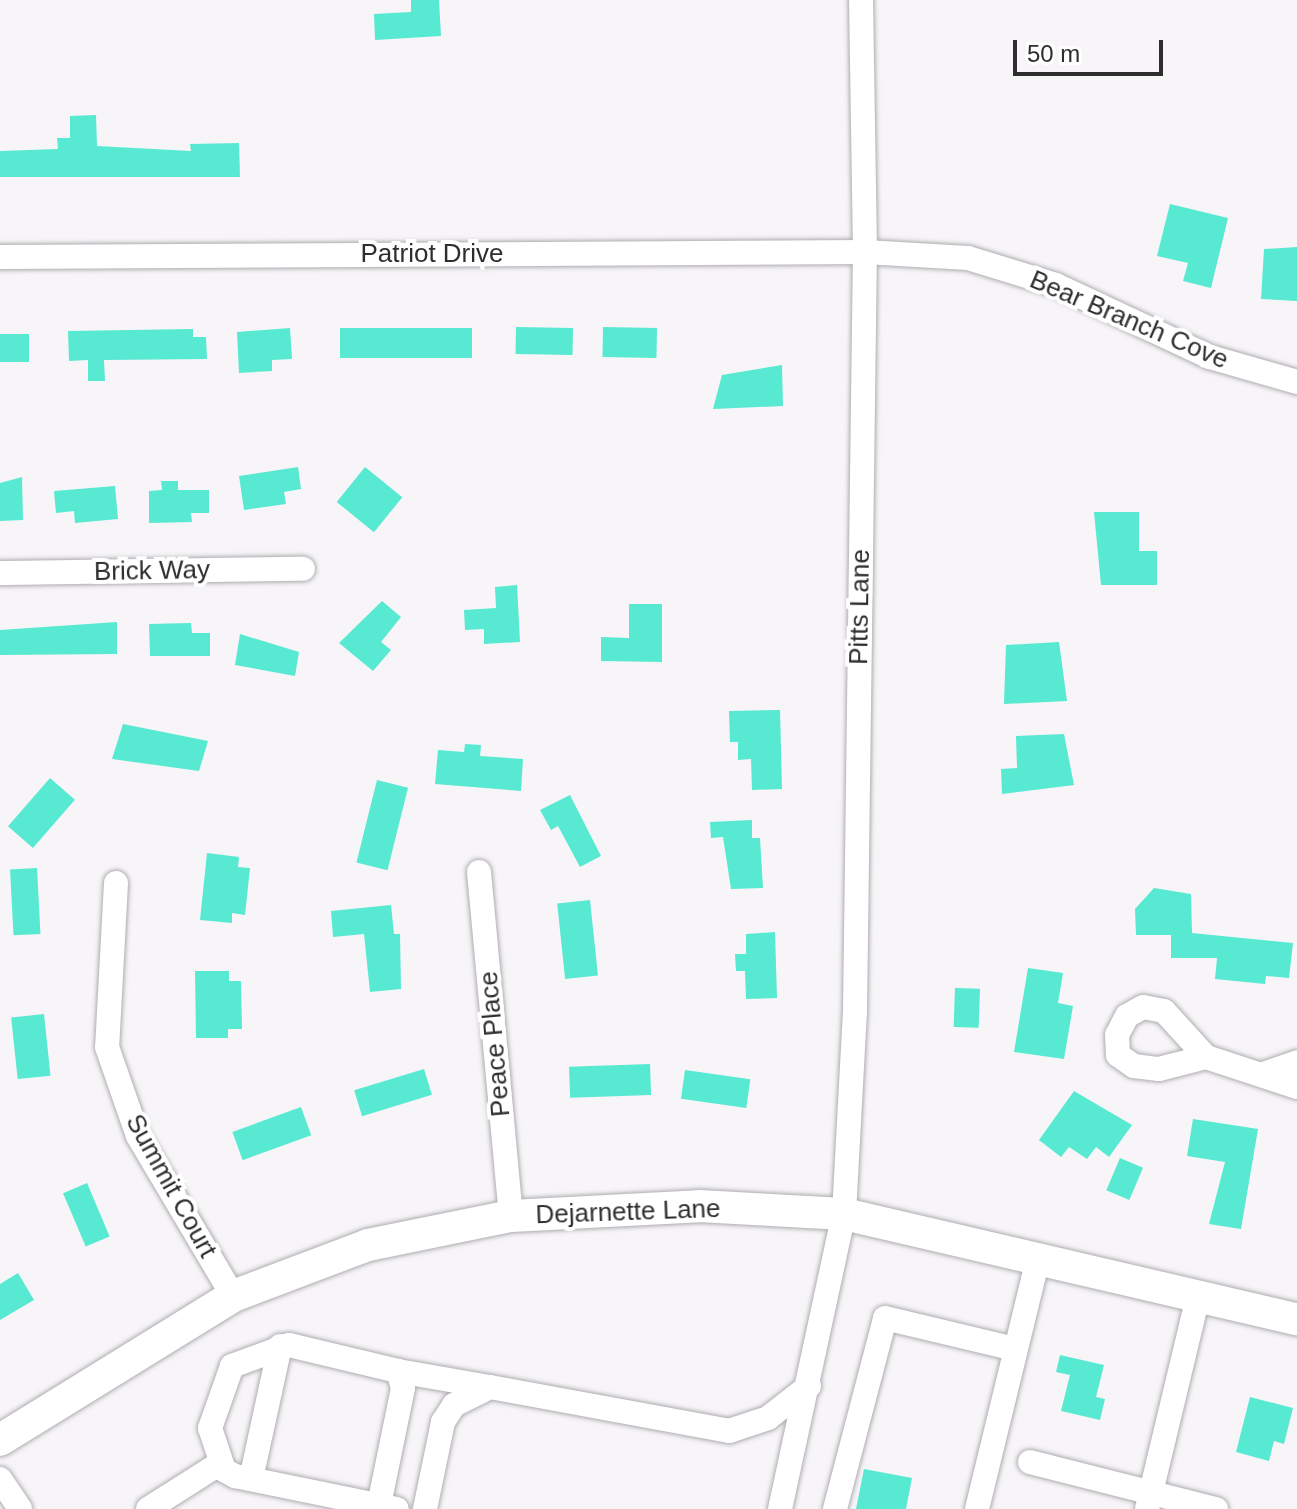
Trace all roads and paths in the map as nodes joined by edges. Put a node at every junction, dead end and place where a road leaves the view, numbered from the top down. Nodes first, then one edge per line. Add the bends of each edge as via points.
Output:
1 (861, 0) edge
2 (865, 252) junction
3 (0, 257) edge
4 (1297, 382) edge
5 (303, 569) dead end
6 (0, 573) edge
7 (479, 872) dead end
8 (116, 883) dead end
9 (1206, 1057) dead end
10 (1297, 1062) edge
11 (1263, 1074) junction
12 (1297, 1087) edge
13 (844, 1214) junction
14 (511, 1216) junction
15 (1038, 1259) junction
16 (233, 1296) junction
17 (1198, 1296) junction
18 (1297, 1319) edge
19 (280, 1346) junction
20 (1015, 1349) junction
21 (398, 1371) junction
22 (809, 1386) junction
23 (490, 1387) junction
24 (0, 1440) edge
25 (1030, 1462) dead end
26 (219, 1464) junction
27 (0, 1479) edge
28 (251, 1479) junction
29 (1149, 1501) edge
30 (388, 1507) edge
31 (20, 1509) edge
32 (148, 1509) edge
33 (425, 1509) edge
34 (780, 1509) edge
35 (835, 1509) edge
36 (977, 1509) edge
37 (1216, 1509) edge

1 - 2 street, Pitts Lane
2 - 3 street, Patriot Drive
2 - 4 street, Bear Branch Cove via 968,258 1056,285 1210,357
2 - 13 street, Pitts Lane via 855,1012
5 - 6 street, Brick Way
7 - 14 street, Peace Place
8 - 16 street, Summit Court via 107,1047 138,1136
9 - 11 street
10 - 11 street
11 - 12 street
13 - 14 main road, Dejarnette Lane via 699,1206
13 - 15 main road, Dejarnette Lane
13 - 22 street, Pitts Lane
14 - 16 main road, Dejarnette Lane via 368,1245
15 - 17 main road, Dejarnette Lane
15 - 20 street
16 - 24 main road, Dejarnette Lane
17 - 18 main road, Dejarnette Lane
17 - 29 street
19 - 21 street via 388,1364
19 - 26 street via 232,1366 210,1428
19 - 28 street
20 - 35 street via 885,1318
20 - 36 street
21 - 23 street
21 - 30 street via 403,1388
22 - 23 street via 768,1418 729,1431
22 - 34 street, Pitts Lane
23 - 33 street via 454,1405 443,1422
25 - 29 street
26 - 28 street
26 - 32 street
27 - 31 street
28 - 30 street
29 - 37 street

